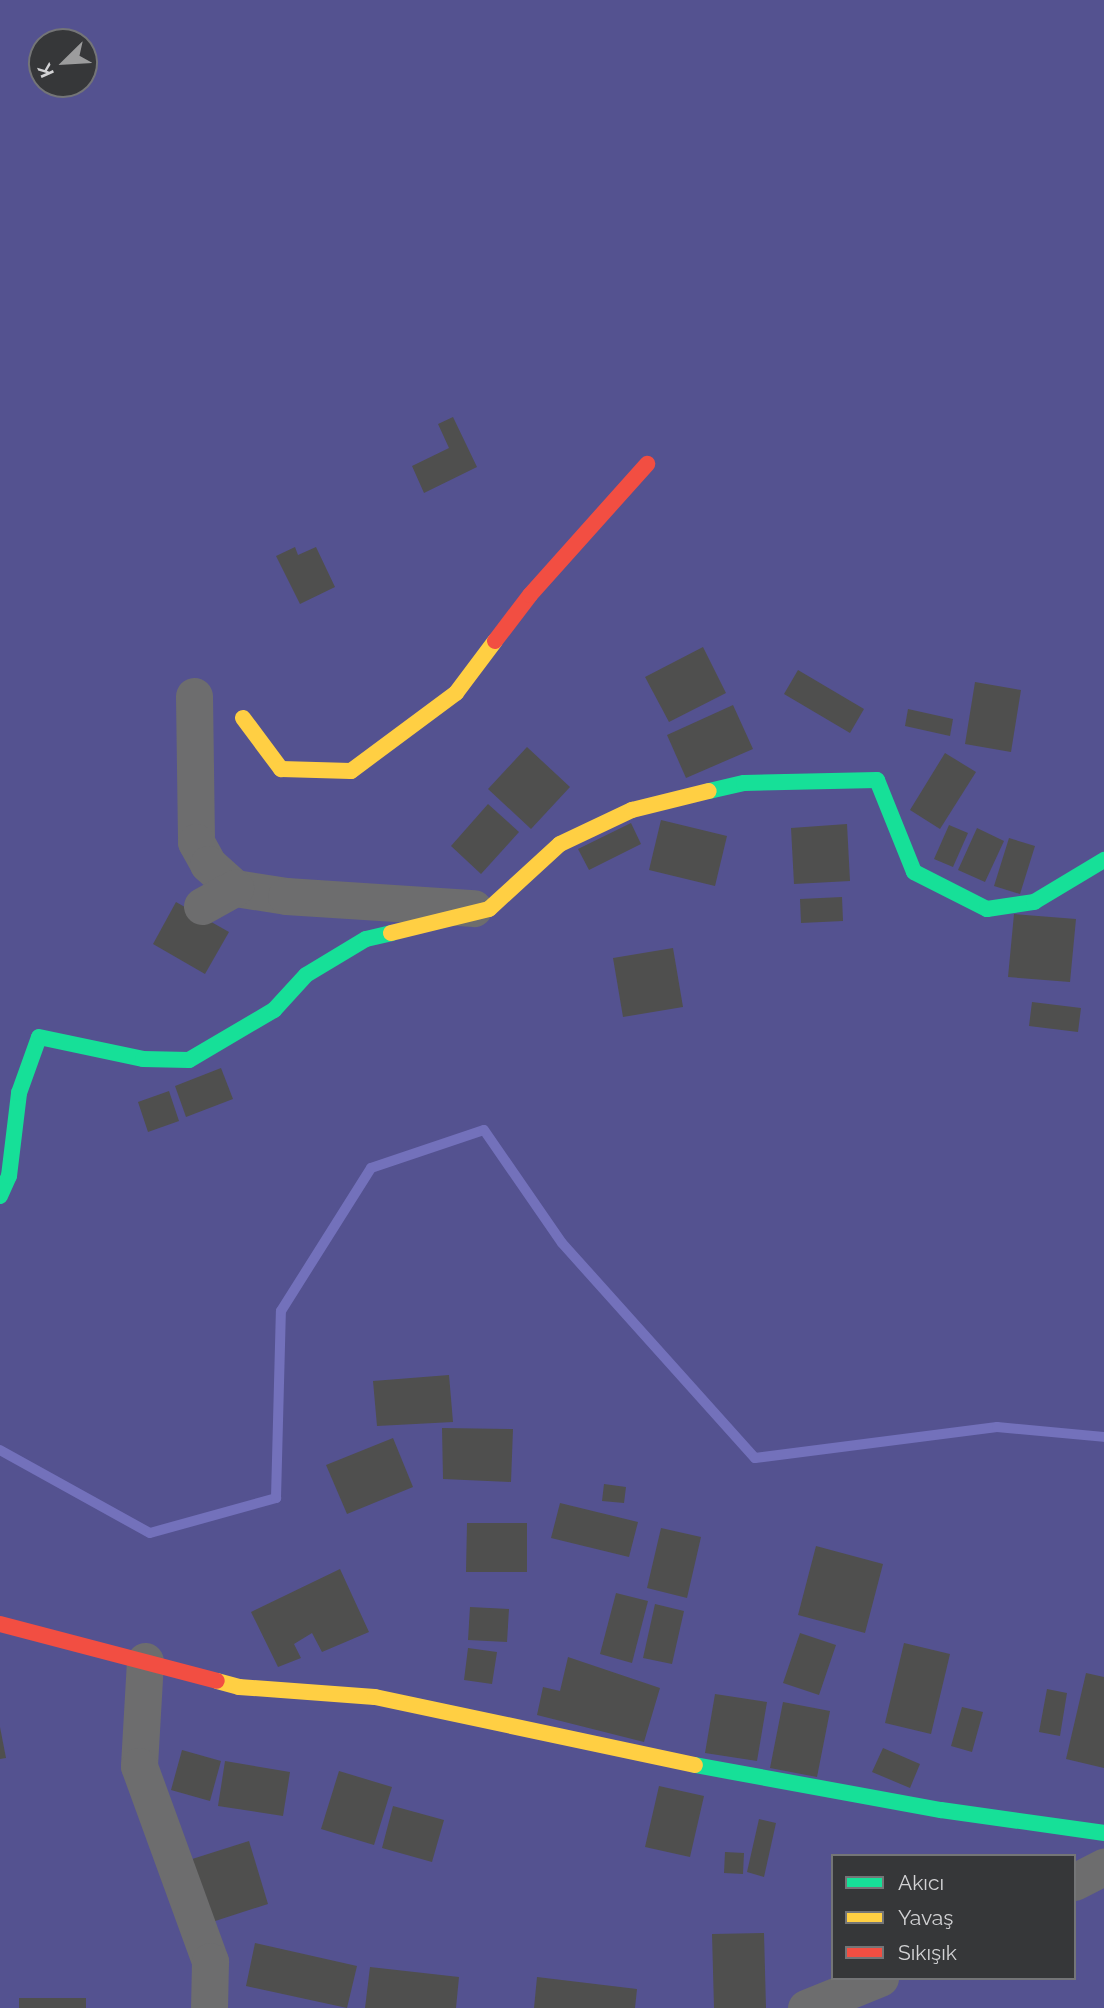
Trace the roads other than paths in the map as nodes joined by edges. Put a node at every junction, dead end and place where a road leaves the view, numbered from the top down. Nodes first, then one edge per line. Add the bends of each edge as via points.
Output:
1 (647, 464) dead end
2 (194, 696) dead end
3 (243, 718) dead end
4 (1104, 859) edge
5 (235, 888) junction
6 (202, 906) dead end
7 (489, 909) junction
8 (0, 1196) edge
9 (0, 1624) edge
10 (145, 1661) junction
11 (1104, 1833) edge
12 (1104, 1867) edge
13 (1076, 1881) edge
14 (875, 1980) edge
15 (209, 2008) edge
16 (806, 2008) edge

1 - 3 street via 530,595 456,693 351,771 281,769
2 - 5 street via 196,842 208,864
4 - 7 street via 1034,902 987,909 914,872 877,780 744,783 632,810 560,844
5 - 6 street
5 - 7 street via 286,896
7 - 8 street via 366,939 306,975 274,1010 189,1060 143,1059 39,1037 19,1093 9,1176
9 - 10 street
10 - 11 street via 239,1687 375,1697 676,1761 941,1810
10 - 15 street via 139,1766 209,1961
12 - 13 street
14 - 16 street

